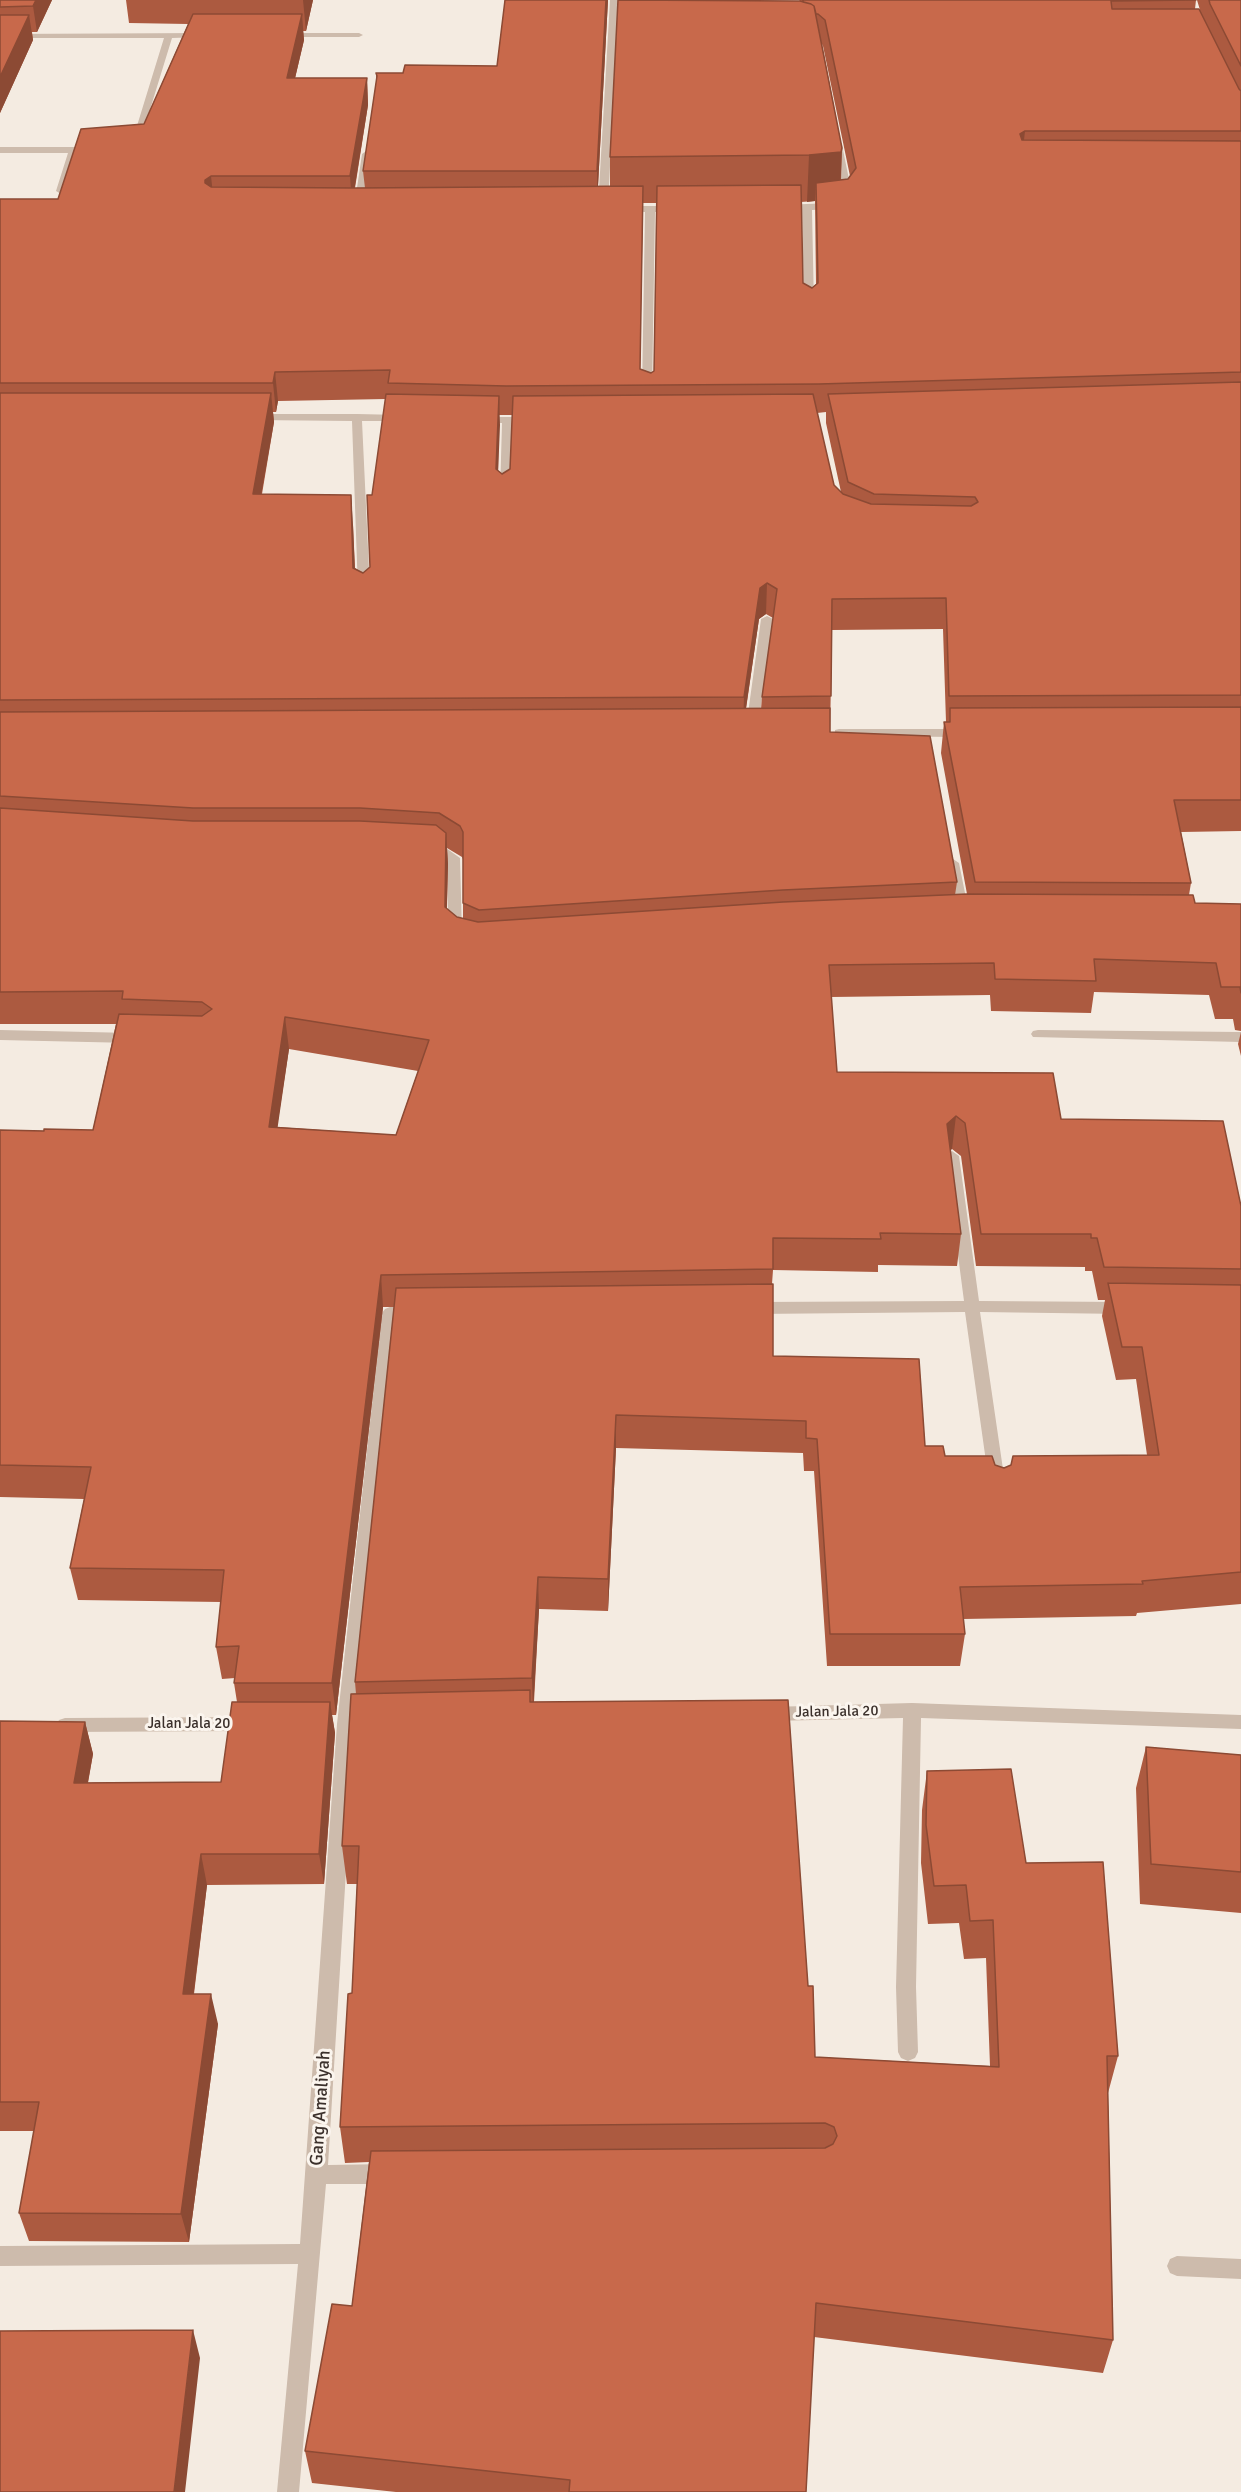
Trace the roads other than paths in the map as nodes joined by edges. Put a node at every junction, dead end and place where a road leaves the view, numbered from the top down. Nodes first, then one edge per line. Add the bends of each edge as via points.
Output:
1 (614, 0) edge
2 (611, 31) junction
3 (623, 32) edge
4 (170, 35) junction
5 (217, 35) edge
6 (276, 35) edge
7 (359, 35) dead end
8 (0, 36) edge
9 (836, 138) edge
10 (368, 141) edge
11 (131, 147) edge
12 (0, 150) edge
13 (104, 150) edge
14 (73, 151) junction
15 (58, 201) edge
16 (807, 207) junction
17 (773, 208) edge
18 (591, 209) edge
19 (603, 209) junction
20 (650, 209) junction
21 (683, 209) edge
22 (346, 211) edge
23 (358, 211) junction
24 (370, 211) edge
25 (809, 311) edge
26 (647, 398) edge
27 (238, 417) edge
28 (357, 417) junction
29 (415, 418) edge
30 (473, 419) edge
31 (507, 420) junction
32 (543, 420) edge
33 (504, 499) edge
34 (364, 598) edge
35 (767, 619) dead end
36 (822, 733) edge
37 (977, 733) edge
38 (751, 734) edge
39 (409, 848) edge
40 (951, 849) edge
41 (964, 920) edge
42 (464, 944) edge
43 (1038, 1034) dead end
44 (0, 1035) edge
45 (1241, 1037) edge
46 (144, 1038) edge
47 (952, 1156) edge
48 (972, 1306) junction
49 (1136, 1308) edge
50 (735, 1309) edge
51 (426, 1312) edge
52 (998, 1492) edge
53 (912, 1710) junction
54 (747, 1714) edge
55 (1241, 1722) edge
56 (263, 1724) edge
57 (48, 1725) edge
58 (908, 2052) dead end
59 (410, 2174) edge
60 (316, 2175) junction
61 (310, 2254) junction
62 (0, 2256) edge
63 (1177, 2266) dead end
64 (1241, 2269) edge
65 (288, 2492) edge

1 - 2 street
2 - 3 street
2 - 19 street
4 - 5 street
4 - 8 street
4 - 11 street via 137,141
6 - 7 street
9 - 16 street via 846,199 832,206
10 - 23 street
12 - 14 street
13 - 14 street
14 - 15 street
16 - 17 street
16 - 25 street
18 - 19 street
19 - 20 street
20 - 21 street
20 - 26 street
22 - 23 street
23 - 24 street
27 - 28 street
28 - 29 street
28 - 34 street
30 - 31 street
31 - 32 street
31 - 33 street
35 - 38 street
36 - 37 street via 930,739
39 - 42 street via 441,850 454,858 454,930 455,937
40 - 41 street
43 - 45 street
44 - 46 street
47 - 48 street
48 - 49 street
48 - 50 street
48 - 52 street
51 - 60 street, Gang Amaliyah via 390,1312 346,1724
53 - 54 street, Jalan Jala 20
53 - 55 street, Jalan Jala 20
53 - 58 street
56 - 57 street, Jalan Jala 20
59 - 60 street
60 - 61 street, Gang Amaliyah
61 - 62 street
61 - 65 street, Gang Amaliyah
63 - 64 street

